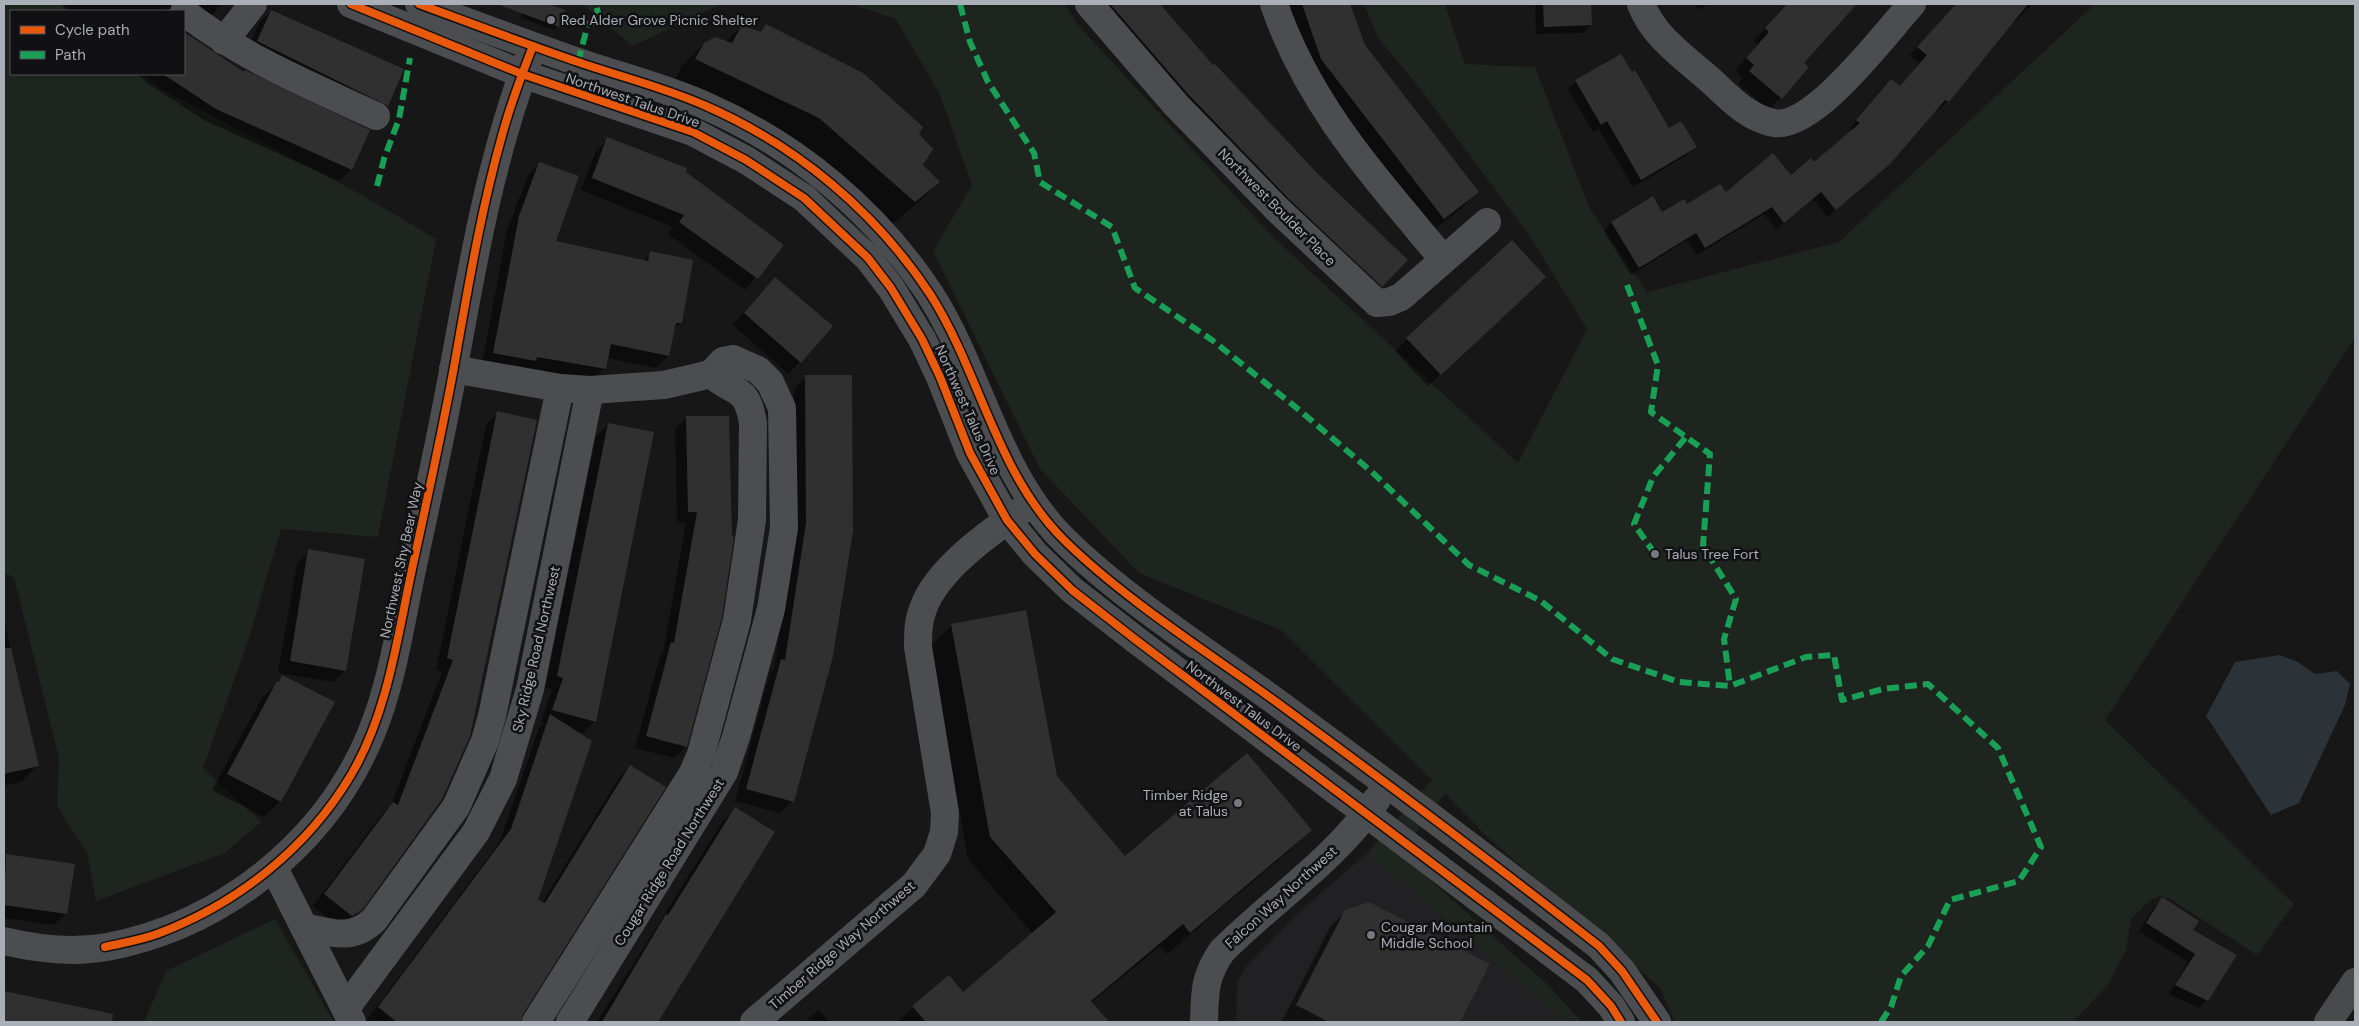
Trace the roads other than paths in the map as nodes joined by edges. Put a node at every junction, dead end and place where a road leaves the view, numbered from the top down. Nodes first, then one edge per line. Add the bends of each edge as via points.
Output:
1 (253, 4) edge
2 (351, 4) edge
3 (419, 4) edge
4 (1090, 4) edge
5 (1274, 4) edge
6 (1641, 4) edge
7 (1912, 4) edge
8 (185, 13) edge
9 (224, 41) junction
10 (533, 46) junction
11 (522, 74) junction
12 (376, 116) dead end
13 (1487, 222) dead end
14 (1443, 259) junction
15 (453, 369) junction
16 (711, 374) junction
17 (560, 388) junction
18 (590, 390) junction
19 (1033, 502) junction
20 (1007, 520) junction
21 (1387, 783) junction
22 (1366, 814) junction
23 (274, 868) junction
24 (304, 927) junction
25 (4, 941) edge
26 (2355, 982) edge
27 (349, 1015) edge
28 (536, 1022) edge
29 (570, 1022) edge
30 (754, 1022) edge
31 (1204, 1022) edge
32 (1621, 1022) edge
33 (1656, 1022) edge
34 (2328, 1022) edge

1 - 9 street
2 - 11 street, Northwest Talus Drive
3 - 10 street, Northwest Talus Drive
4 - 14 street, Northwest Boulder Place via 1176,104 1277,209 1371,299 1389,302 1401,297
5 - 14 street via 1296,62 1323,109
6 - 7 street via 1652,27 1745,112 1777,124 1799,119 1814,110
8 - 9 street
9 - 12 street via 264,64
10 - 11 street, Northwest Shy Bear Way
10 - 19 street, Northwest Talus Drive via 704,105 761,134 810,165 852,201 886,236 930,296 960,350 1008,460
11 - 15 street, Northwest Shy Bear Way via 494,164
11 - 20 street, Northwest Talus Drive via 693,132 746,160 804,198 831,222 868,258 922,339 970,453
13 - 14 street, Northwest Boulder Place
15 - 17 street
15 - 23 street, Northwest Shy Bear Way via 390,667 372,733 351,775 320,819
16 - 18 street, Cougar Ridge Road Northwest via 664,385
16 - 28 street, Cougar Ridge Road Northwest via 747,399 751,410 752,520 737,620 701,754 693,772
16 - 29 street, Cougar Ridge Road Northwest via 723,361 733,359 745,363 770,382 782,408 784,528 772,609 724,772
17 - 18 street
17 - 24 street, Sky Ridge Road Northwest via 492,716 485,741 456,807 365,928 343,934
18 - 27 street, Sky Ridge Road Northwest via 530,689 502,779 476,832
19 - 20 street, Timber Ridge Way Northwest
19 - 21 street, Northwest Talus Drive via 1061,537 1099,572
20 - 22 street, Northwest Talus Drive via 1035,554 1072,590
20 - 30 street, Timber Ridge Way Northwest via 967,552 932,590 918,625 918,647 945,813 944,832 936,854 914,884
21 - 22 street, Falcon Way Northwest
21 - 33 street, Northwest Talus Drive via 1599,946 1622,971
22 - 31 street, Falcon Way Northwest via 1309,875 1222,951 1211,968 1206,987
22 - 32 street, Northwest Talus Drive via 1587,980
23 - 24 street, Sky Ridge Road Northwest
23 - 25 street, Northwest Shy Bear Way via 201,916 155,935 105,947 73,949 33,948
24 - 27 street, Sky Ridge Road Northwest
26 - 34 main road

